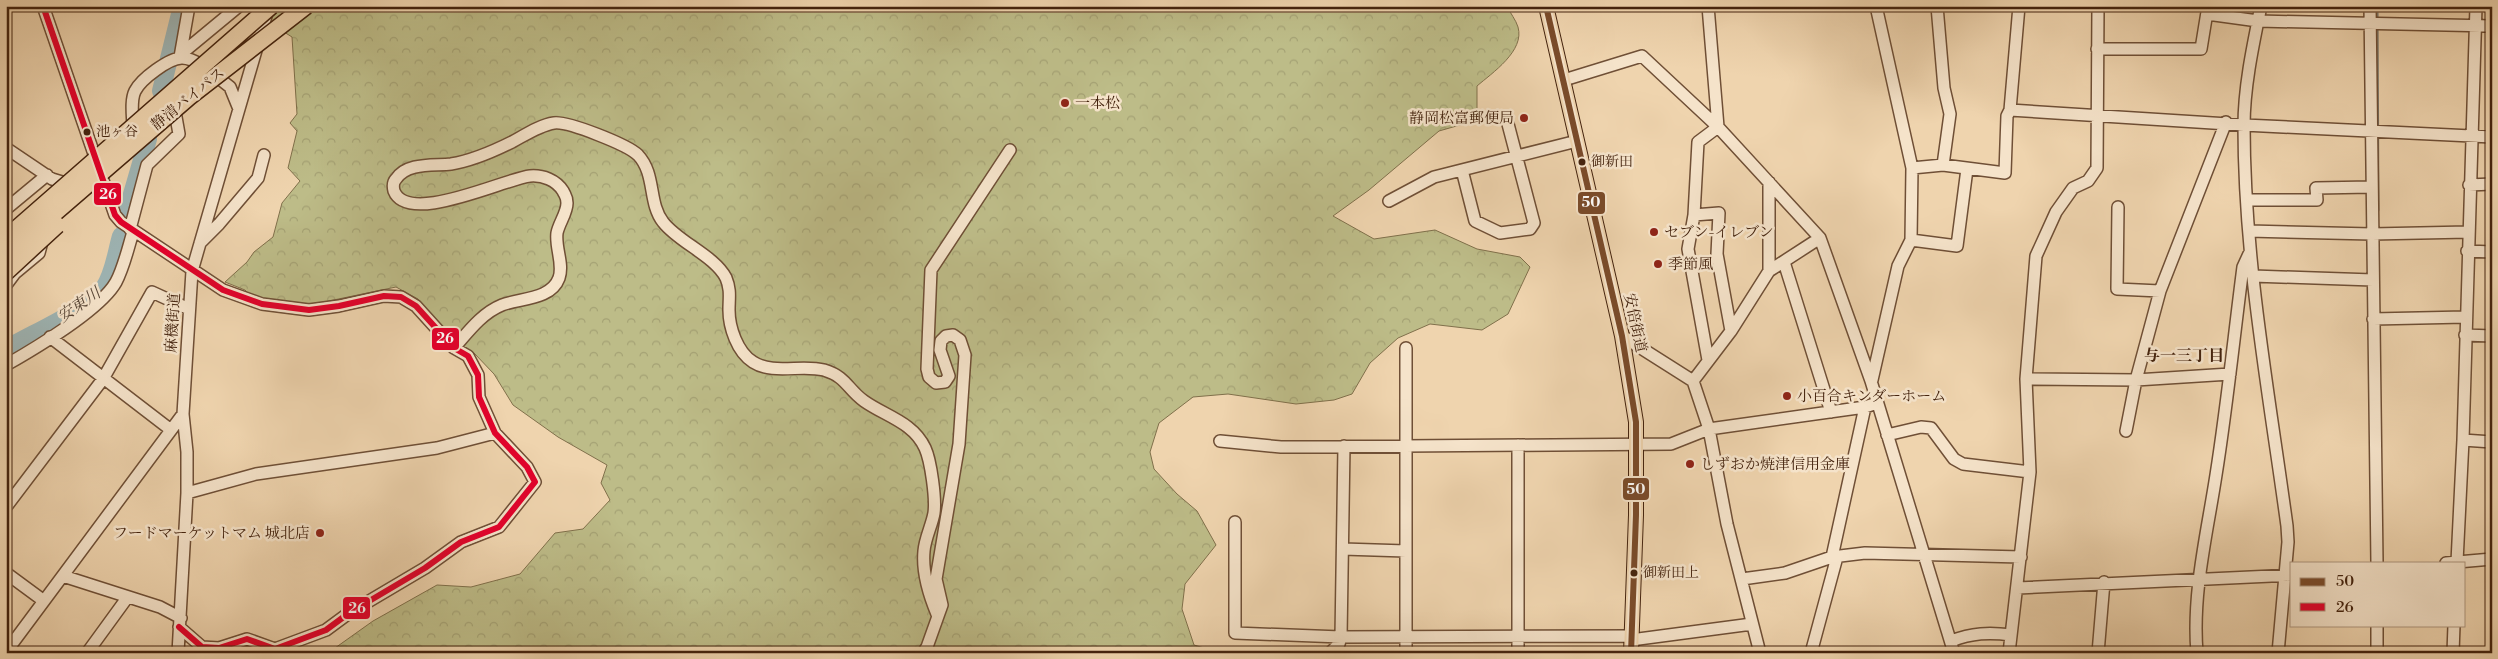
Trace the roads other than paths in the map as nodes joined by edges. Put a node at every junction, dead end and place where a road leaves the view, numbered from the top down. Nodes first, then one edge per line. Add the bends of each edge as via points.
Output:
1 (43, 6) edge
2 (189, 6) edge
3 (239, 6) edge
4 (270, 6) edge
5 (306, 6) edge
6 (1546, 6) edge
7 (1708, 6) edge
8 (1876, 6) edge
9 (1937, 6) edge
10 (2019, 6) edge
11 (2098, 6) edge
12 (2261, 6) edge
13 (2370, 6) edge
14 (2476, 6) edge
15 (2207, 10) edge
16 (2258, 20) junction
17 (2370, 22) junction
18 (2476, 26) junction
19 (2492, 26) edge
20 (258, 44) junction
21 (2097, 49) junction
22 (179, 57) junction
23 (204, 67) junction
24 (1564, 80) junction
25 (239, 109) junction
26 (2010, 110) junction
27 (150, 111) junction
28 (2098, 114) junction
29 (176, 117) dead end
30 (2226, 122) junction
31 (133, 124) junction
32 (1508, 124) dead end
33 (2244, 125) junction
34 (1718, 127) junction
35 (2371, 130) junction
36 (2471, 135) junction
37 (2492, 136) edge
38 (140, 139) junction
39 (1577, 141) junction
40 (6, 148) edge
41 (1010, 150) dead end
42 (264, 155) dead end
43 (1516, 156) junction
44 (95, 157) junction
45 (1943, 165) junction
46 (1912, 168) junction
47 (1967, 169) junction
48 (1462, 170) junction
49 (47, 175) junction
50 (101, 175) junction
51 (1770, 182) junction
52 (66, 183) junction
53 (2492, 184) edge
54 (2469, 185) junction
55 (2371, 187) junction
56 (85, 189) junction
57 (2247, 200) junction
58 (1389, 201) dead end
59 (2118, 207) dead end
60 (6, 209) edge
61 (1694, 216) junction
62 (6, 223) edge
63 (42, 226) junction
64 (132, 230) junction
65 (2249, 231) junction
66 (2468, 232) junction
67 (2372, 234) junction
68 (6, 236) edge
69 (1820, 238) junction
70 (1911, 240) junction
71 (200, 243) junction
72 (2467, 251) junction
73 (2250, 252) junction
74 (2492, 252) edge
75 (6, 256) edge
76 (1784, 262) junction
77 (192, 271) junction
78 (1769, 271) junction
79 (6, 272) edge
80 (2253, 276) junction
81 (2373, 280) junction
82 (6, 285) edge
83 (2160, 291) junction
84 (190, 308) junction
85 (2465, 317) junction
86 (2373, 319) junction
87 (1731, 331) junction
88 (2465, 335) junction
89 (1622, 336) junction
90 (2492, 336) edge
91 (50, 337) junction
92 (454, 348) junction
93 (1406, 348) dead end
94 (1708, 360) junction
95 (8, 366) edge
96 (2230, 374) junction
97 (103, 378) junction
98 (2026, 379) junction
99 (1692, 380) junction
100 (2136, 380) junction
101 (1872, 381) junction
102 (1877, 403) junction
103 (1865, 407) junction
104 (1831, 412) junction
105 (183, 414) junction
106 (1709, 429) junction
107 (171, 430) junction
108 (2126, 431) dead end
109 (495, 433) junction
110 (1887, 435) junction
111 (2463, 440) junction
112 (1220, 441) dead end
113 (2492, 442) edge
114 (1638, 445) junction
115 (1344, 446) junction
116 (1406, 446) junction
117 (1518, 446) junction
118 (2030, 472) junction
119 (187, 493) junction
120 (6, 507) edge
121 (1235, 522) dead end
122 (1343, 549) junction
123 (1406, 551) junction
124 (1923, 555) junction
125 (1834, 557) junction
126 (2021, 557) junction
127 (2492, 559) edge
128 (2377, 562) edge
129 (2456, 562) edge
130 (6, 573) edge
131 (2288, 575) edge
132 (62, 576) junction
133 (2199, 578) junction
134 (1742, 579) junction
135 (2104, 582) junction
136 (2018, 588) junction
137 (127, 598) junction
138 (44, 601) junction
139 (937, 614) junction
140 (180, 623) junction
141 (1752, 624) junction
142 (2377, 626) edge
143 (2454, 626) edge
144 (2012, 635) junction
145 (1518, 636) junction
146 (1341, 637) junction
147 (1406, 637) junction
148 (1951, 641) junction
149 (1631, 643) edge
150 (6, 652) edge
151 (87, 653) edge
152 (178, 653) edge
153 (923, 653) edge
154 (1330, 653) edge
155 (1406, 653) edge
156 (1518, 653) edge
157 (1760, 653) edge
158 (1811, 653) edge
159 (1954, 653) edge
160 (2009, 653) edge
161 (2098, 653) edge
162 (2197, 653) edge
163 (2278, 653) edge
164 (2376, 653) edge
165 (2453, 653) edge

1 - 44 street
2 - 22 street
3 - 22 street
4 - 20 street, 麻機街道
4 - 27 highway, 静清バイパス, bridge
5 - 38 highway, 静清バイパス, bridge
6 - 24 main road, 安倍街道
7 - 34 street
8 - 46 street
9 - 45 street via 1944,88 1950,114
10 - 26 street
11 - 21 street
12 - 16 street
13 - 17 street
14 - 18 street
15 - 16 street
15 - 21 street via 2201,49
16 - 17 street
16 - 33 street
17 - 18 street
17 - 35 street
18 - 19 street
18 - 36 street
20 - 23 highway via 228,52
20 - 25 street, 麻機街道
21 - 28 street
22 - 23 street
22 - 31 street via 138,85 134,92
23 - 25 street via 230,87
23 - 31 highway
23 - 38 highway
24 - 34 street via 1642,56
24 - 39 main road, 安倍街道
25 - 71 street, 麻機街道
26 - 28 street
26 - 47 street via 2007,116 2005,173
27 - 62 highway, bridge via 104,141
27 - 68 highway, 静清バイパス, bridge
28 - 30 street
28 - 98 street via 2097,168 2088,181 2073,188 2056,212 2036,256
29 - 64 street via 179,134 147,165
30 - 33 street
30 - 83 street
31 - 38 street
31 - 44 highway
32 - 43 street
33 - 35 street
33 - 57 street
34 - 51 street
34 - 61 street via 1698,142
35 - 36 street
35 - 55 street
36 - 37 street
36 - 54 street
38 - 50 highway
38 - 75 highway, 静清バイパス, bridge
38 - 79 highway, bridge via 108,177
39 - 43 street
39 - 89 main road, 安倍街道
40 - 49 street
41 - 139 street via 931,270 929,377 936,383 945,382 949,376 940,350 941,341 946,336 952,335 960,340 966,355 959,444 936,579 942,605
42 - 71 street via 258,178
43 - 48 street
43 - 48 street via 1534,224 1530,229 1500,233 1474,221
44 - 50 street
44 - 52 highway
45 - 46 street
45 - 47 street
46 - 70 street
47 - 70 street via 1956,246
48 - 58 street via 1434,177
49 - 52 street
49 - 60 street
50 - 56 highway
50 - 64 street via 115,215
51 - 69 street
51 - 78 street
52 - 56 street
52 - 68 highway
53 - 54 street
54 - 66 street
55 - 57 street via 2316,188 2317,200
55 - 67 street
56 - 63 highway
57 - 65 street
59 - 83 street via 2117,289
61 - 87 street via 1719,213 1717,254
61 - 94 street via 1688,249
63 - 75 highway
63 - 82 street via 43,243 39,253
64 - 77 street
64 - 91 street via 116,282 106,296
65 - 67 street
65 - 73 street
66 - 67 street
66 - 72 street
67 - 81 street
69 - 76 street
69 - 101 street
70 - 101 street via 1898,266
71 - 77 street, 麻機街道
72 - 74 street
72 - 85 street
73 - 80 street
73 - 96 street via 2243,267
76 - 78 street
76 - 104 street
77 - 84 street, 麻機街道
77 - 92 street via 223,290 262,304 309,310 384,296 401,297 416,306
78 - 87 street
80 - 81 street
80 - 131 street via 2287,526
81 - 86 street
83 - 100 street
84 - 97 street via 152,292
84 - 105 street, 麻機街道
85 - 86 street
85 - 88 street
86 - 128 street
87 - 94 street
88 - 90 street
88 - 111 street
89 - 99 street
89 - 114 main road, 安倍街道
91 - 95 street
91 - 97 street
92 - 109 street via 468,356 478,375 479,397
92 - 139 street via 483,317 500,306 547,293 556,285 561,274 557,236 568,199 558,183 546,177 531,176 456,199 416,203 404,201 395,194 396,178 428,164 452,164 474,157 554,123 573,124 627,147 640,157 649,174 661,220 725,275 731,293 729,312 733,333 744,354 753,362 767,367 820,369 841,376 862,400 901,422 924,447 929,461 935,510 924,549 925,573
93 - 116 street
94 - 99 street
96 - 100 street
96 - 133 street
97 - 107 street
97 - 120 street
98 - 100 street
98 - 118 street
99 - 106 street
100 - 108 street
101 - 102 street
102 - 103 street
102 - 110 street
103 - 104 street
103 - 125 street
104 - 106 street
105 - 107 street
105 - 119 street, 麻機街道
106 - 114 street via 1671,444
106 - 134 street via 1727,524
107 - 132 street
109 - 119 street via 437,448 256,474
109 - 140 street via 527,467 535,482 499,527 461,542 326,630 275,650 247,639 219,648 202,647
110 - 118 street via 1921,427 1931,428 1954,458 1963,464
110 - 124 street
111 - 113 street
111 - 129 street
112 - 115 street via 1281,448
114 - 117 street
114 - 149 main road, 安倍街道
115 - 116 street
115 - 122 street
116 - 117 street
116 - 123 street
117 - 145 street
118 - 126 street
119 - 140 street, 麻機街道
121 - 146 street via 1235,633
122 - 123 street
122 - 146 street
123 - 147 street
124 - 125 street via 1865,553
124 - 126 street
124 - 148 street
125 - 134 street via 1785,573
125 - 158 street
126 - 136 street
127 - 129 street
130 - 138 street
131 - 133 street
131 - 163 street
132 - 137 street
132 - 138 street
133 - 135 street
133 - 162 street via 2194,622
134 - 141 street
135 - 136 street
135 - 161 street
136 - 144 street
137 - 140 street via 160,607
137 - 151 street
138 - 150 street
139 - 153 street
140 - 152 street, 麻機街道
141 - 149 street
141 - 157 street
142 - 164 street
143 - 165 street
144 - 148 street via 1989,632
144 - 160 street
145 - 147 street
145 - 149 street
145 - 156 street
146 - 147 street
146 - 154 street
147 - 155 street
148 - 159 street

